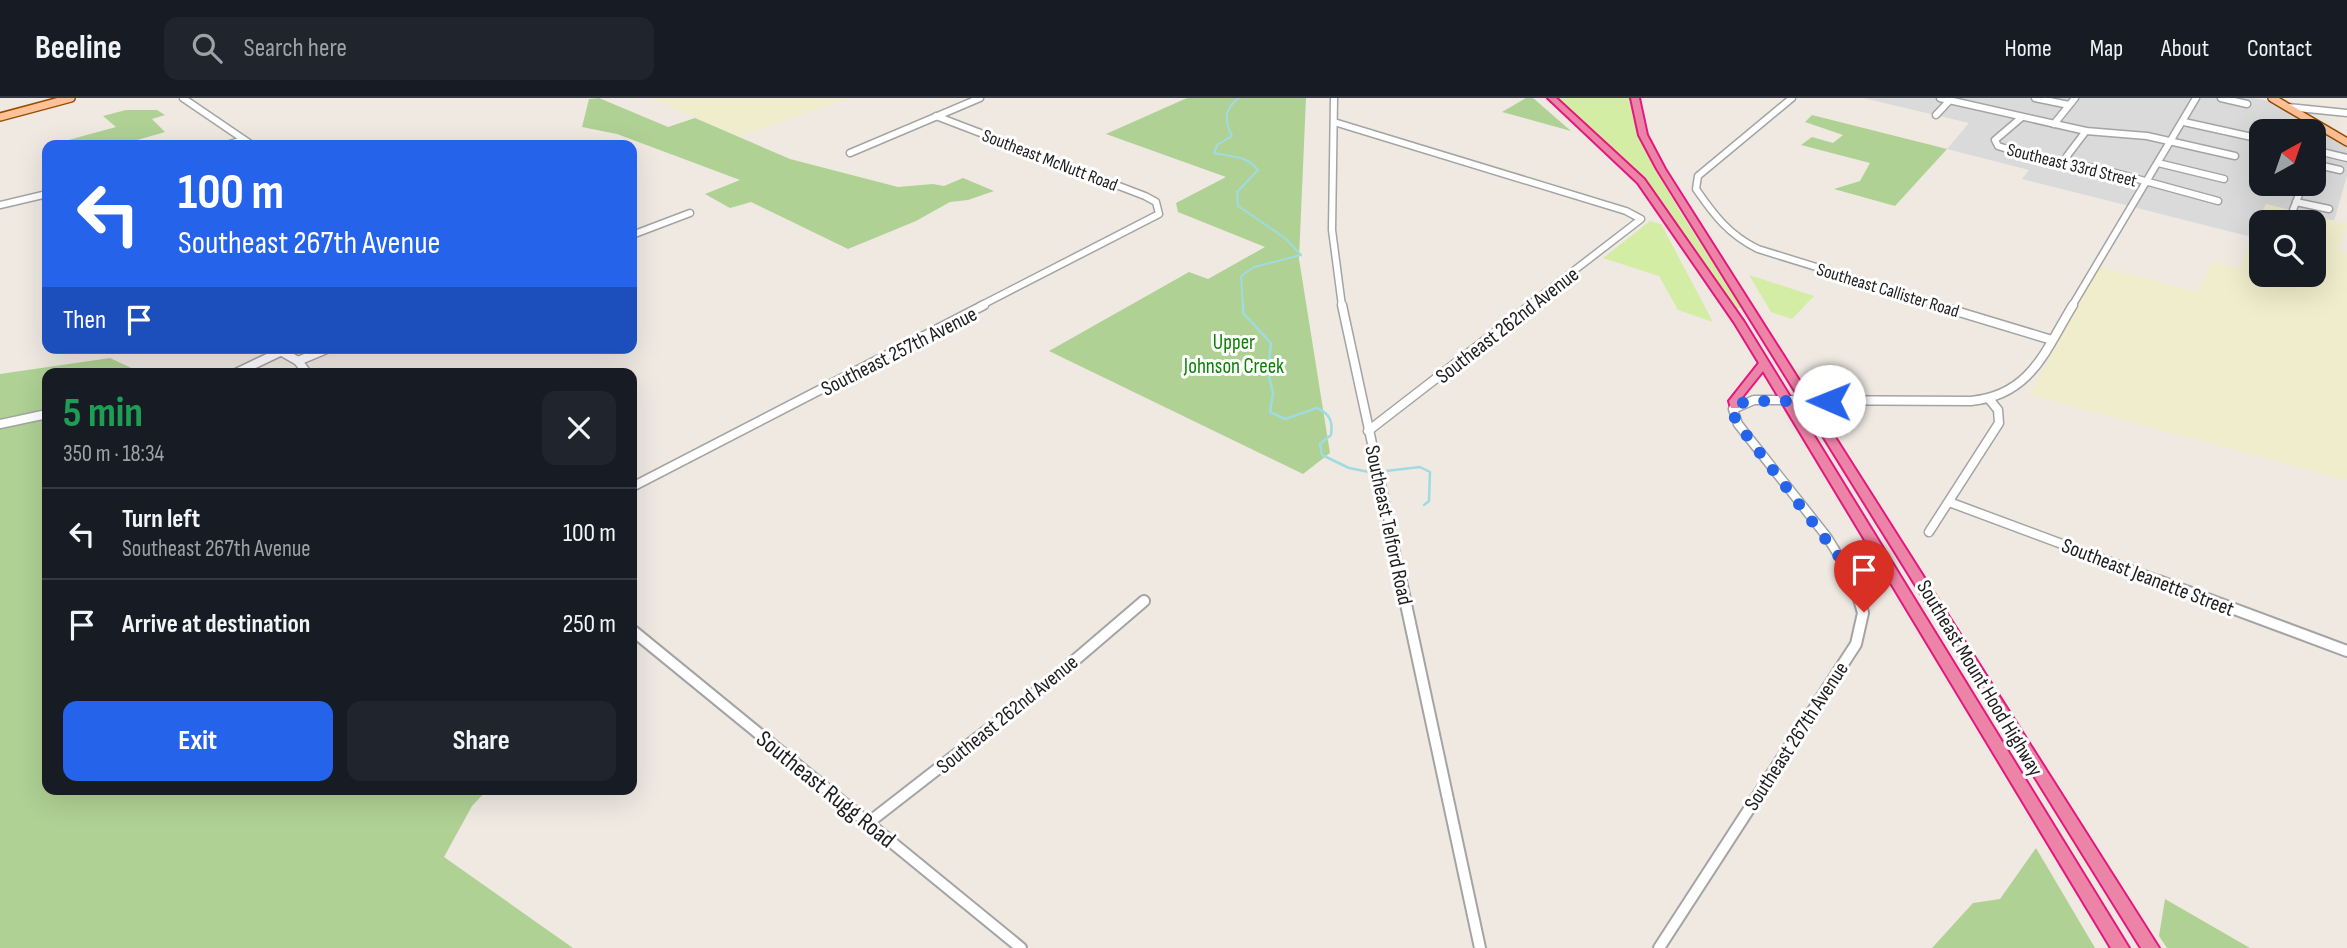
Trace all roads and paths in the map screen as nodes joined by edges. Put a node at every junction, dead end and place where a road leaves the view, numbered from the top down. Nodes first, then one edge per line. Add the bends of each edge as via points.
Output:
1 (71, 98) edge
2 (183, 98) edge
3 (980, 98) edge
4 (1334, 98) edge
5 (1552, 98) edge
6 (1635, 98) edge
7 (1792, 98) edge
8 (1940, 98) edge
9 (2035, 98) edge
10 (2076, 98) edge
11 (2196, 98) edge
12 (2221, 98) edge
13 (2272, 98) edge
14 (54, 100) edge
15 (1950, 100) junction
16 (2316, 101) dead end
17 (2248, 104) dead end
18 (2069, 106) junction
19 (2288, 107) junction
20 (2327, 109) junction
21 (2347, 113) edge
22 (1936, 115) dead end
23 (936, 116) junction
24 (0, 117) edge
25 (2022, 117) junction
26 (1334, 122) junction
27 (2184, 122) junction
28 (2054, 124) junction
29 (2086, 131) junction
30 (2249, 136) edge
31 (244, 140) edge
32 (2172, 141) junction
33 (2347, 142) edge
34 (850, 153) dead end
35 (2326, 154) edge
36 (2235, 156) dead end
37 (2347, 158) edge
38 (2158, 163) junction
39 (2068, 164) junction
40 (2326, 167) edge
41 (2340, 170) dead end
42 (2224, 179) dead end
43 (2145, 183) junction
44 (42, 195) edge
45 (2298, 196) edge
46 (2218, 201) dead end
47 (2296, 202) junction
48 (0, 205) edge
49 (1160, 209) joint
50 (2329, 209) dead end
51 (2294, 210) dead end
52 (690, 213) dead end
53 (637, 233) edge
54 (1740, 322) junction
55 (2052, 340) junction
56 (271, 354) edge
57 (285, 354) edge
58 (315, 354) edge
59 (298, 361) junction
60 (1764, 363) junction
61 (245, 368) edge
62 (303, 368) edge
63 (1785, 400) junction
64 (1805, 400) junction
65 (1990, 400) junction
66 (1846, 401) junction
67 (1735, 406) junction
68 (42, 415) edge
69 (0, 424) edge
70 (1368, 431) junction
71 (1836, 448) junction
72 (637, 484) edge
73 (1867, 497) junction
74 (1949, 502) junction
75 (1929, 532) dead end
76 (1144, 601) dead end
77 (637, 634) edge
78 (2347, 651) edge
79 (868, 823) junction
80 (1021, 948) edge
81 (1480, 948) edge
82 (1659, 948) edge
83 (2120, 948) edge
84 (2150, 948) edge

1 - 14 main road
2 - 31 street
3 - 23 street
4 - 26 street, Southeast Telford Road
5 - 54 highway, Southeast Mount Hood Highway via 1641,181
6 - 64 highway, Southeast Mount Hood Highway via 1648,148
7 - 55 street, Southeast Callister Road via 1698,176 1696,189 1727,233 1773,255
8 - 15 street
9 - 18 street
10 - 18 street
11 - 27 street
12 - 17 street
13 - 19 main road
14 - 24 main road
15 - 22 street
15 - 25 street
16 - 20 street
18 - 28 street
19 - 20 street
19 - 33 main road
20 - 21 street
23 - 34 street
23 - 49 street, Southeast McNutt Road via 1145,196
25 - 28 street
25 - 39 street, Southeast 33rd Street via 1995,141 1998,146
26 - 70 street, Southeast Telford Road via 1335,268
26 - 70 street, Southeast 262nd Avenue via 1640,217 1640,222
27 - 30 street
27 - 32 street
28 - 29 street
29 - 32 street
29 - 39 street via 2067,156
32 - 36 street
32 - 38 street
35 - 37 street
38 - 42 street
38 - 43 street
39 - 43 street, Southeast 33rd Street
40 - 41 street
43 - 46 street, Southeast 33rd Street
43 - 55 street
44 - 48 street
45 - 47 street
47 - 50 street
47 - 51 street
49 - 72 street, Southeast 257th Avenue via 1153,220
52 - 53 street
54 - 60 highway, Southeast Mount Hood Highway
54 - 64 highway via 1763,345 1792,392
55 - 65 street via 2026,380
56 - 61 street
57 - 59 street
58 - 59 street
59 - 62 street
60 - 63 highway, Southeast Mount Hood Highway
60 - 67 highway via 1734,401
63 - 64 street
63 - 67 street via 1747,401
63 - 73 highway via 1799,408 1834,466
63 - 83 highway, Southeast Mount Hood Highway
64 - 66 street
64 - 71 highway, Southeast Mount Hood Highway
65 - 66 street
65 - 74 street via 1998,410 1999,423
66 - 71 highway via 1826,413
67 - 82 street, Southeast 267th Avenue via 1732,412 1738,424 1848,569 1862,601 1863,624 1856,644
68 - 69 street
70 - 81 street, Southeast Telford Road
71 - 73 highway, Southeast Mount Hood Highway
73 - 84 highway, Southeast Mount Hood Highway
74 - 75 street
74 - 78 street, Southeast Jeanette Street
76 - 79 street, Southeast 262nd Avenue via 1047,684
77 - 79 street, Southeast Rugg Road
79 - 80 street, Southeast Rugg Road

